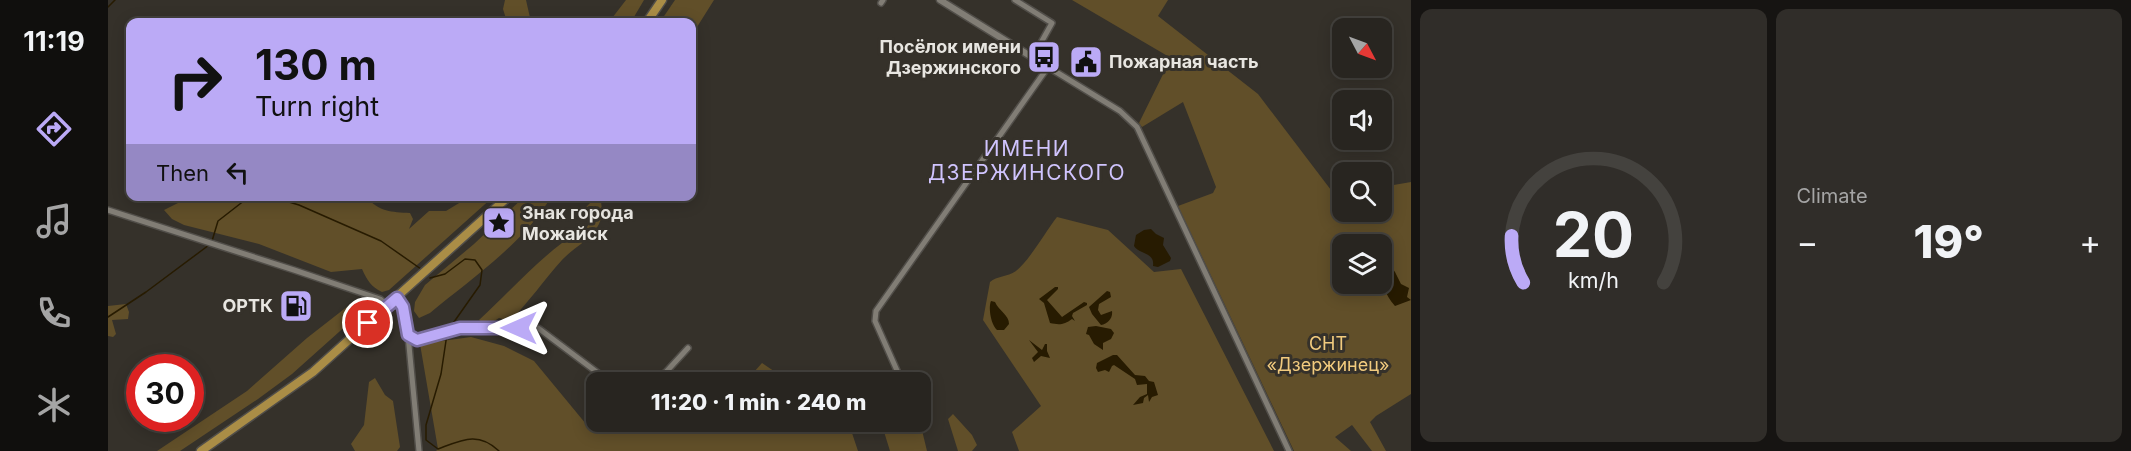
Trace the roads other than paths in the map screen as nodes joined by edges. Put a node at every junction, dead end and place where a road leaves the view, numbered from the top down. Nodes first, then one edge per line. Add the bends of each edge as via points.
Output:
1 (662, 0) edge
2 (940, 0) edge
3 (1015, 0) edge
4 (650, 18) edge
5 (1033, 57) junction
6 (1048, 67) junction
7 (504, 201) edge
8 (108, 210) edge
9 (397, 298) junction
10 (388, 306) junction
11 (408, 335) junction
12 (688, 348) dead end
13 (597, 372) edge
14 (666, 372) edge
15 (898, 372) edge
16 (201, 451) edge
17 (419, 451) edge
18 (1288, 451) edge

1 - 4 main road
2 - 5 street
3 - 5 street via 1052,23
5 - 6 street
6 - 15 street via 876,310 875,321
6 - 18 street via 1120,111 1137,127
7 - 9 main road
8 - 10 street via 380,299
9 - 10 main road
9 - 11 street via 403,307
10 - 16 main road via 303,380
11 - 13 street via 417,340 460,328 538,328
11 - 17 street
12 - 14 street

